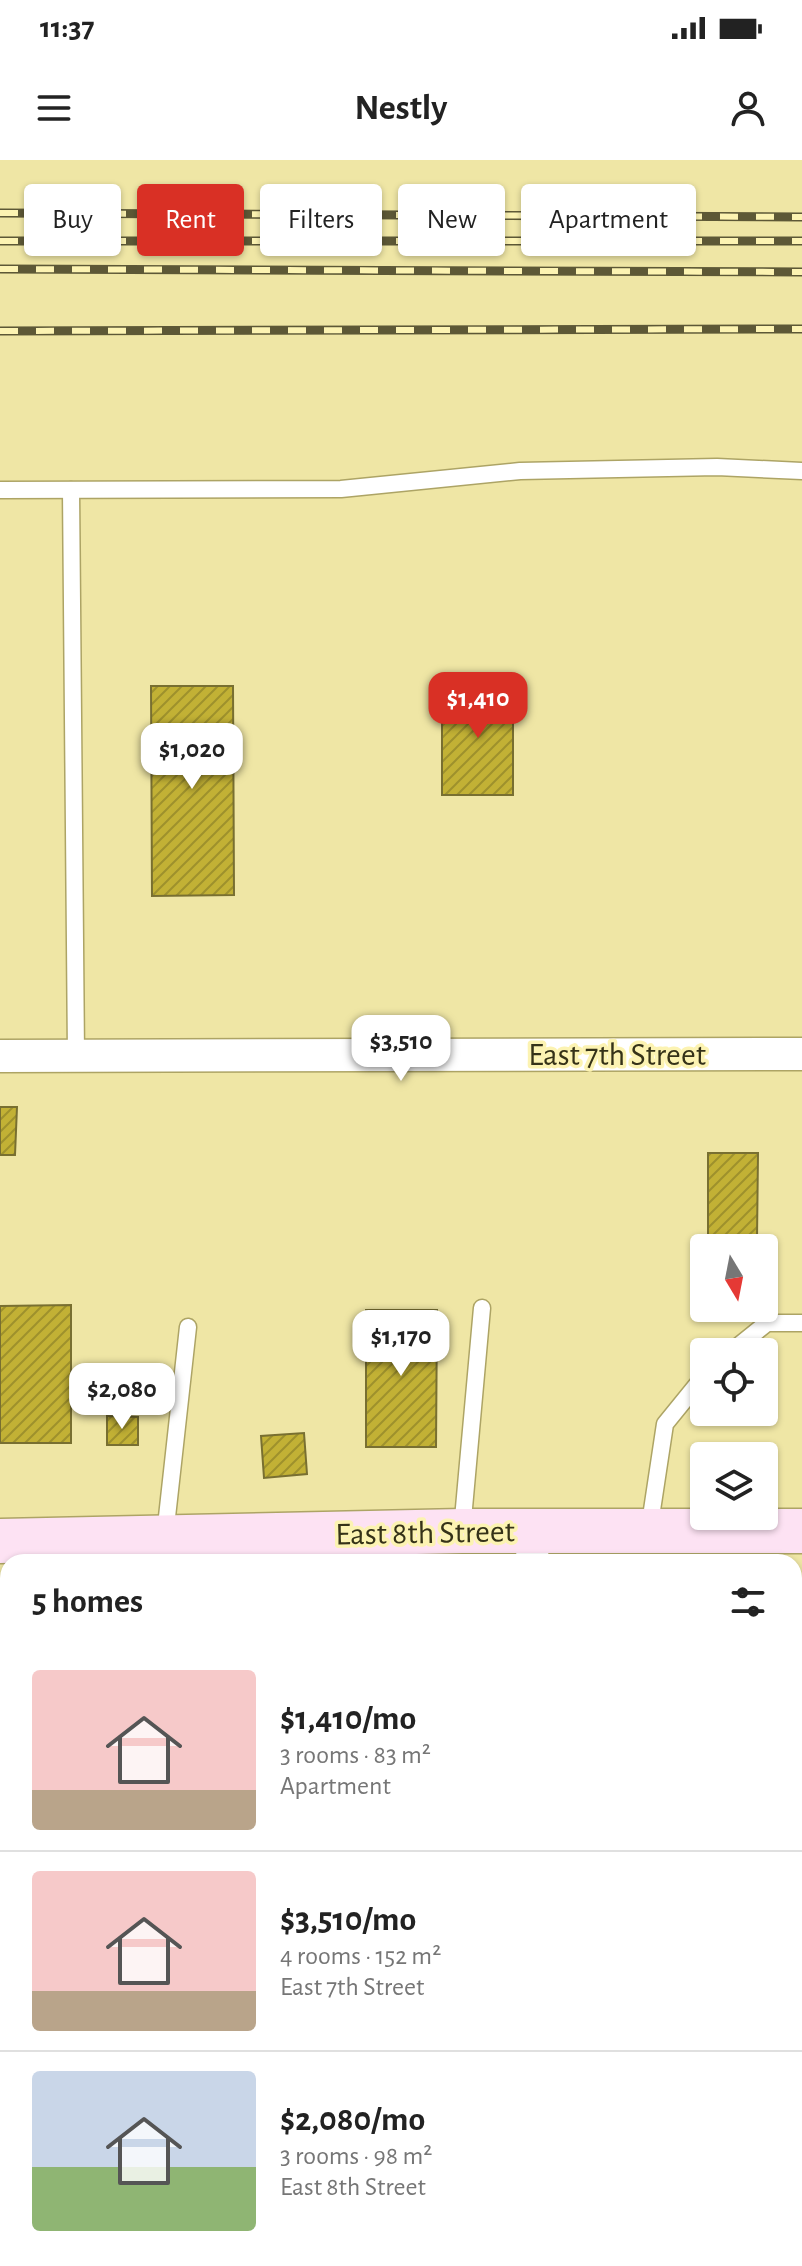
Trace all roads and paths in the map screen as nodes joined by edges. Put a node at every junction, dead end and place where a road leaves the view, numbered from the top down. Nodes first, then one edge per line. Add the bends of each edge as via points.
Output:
1 (802, 471) edge
2 (0, 490) edge
3 (71, 490) junction
4 (802, 1054) edge
5 (0, 1056) edge
6 (76, 1056) junction
7 (482, 1308) dead end
8 (802, 1323) edge
9 (188, 1327) dead end
10 (748, 1338) edge
11 (690, 1393) edge
12 (462, 1531) junction
13 (649, 1531) junction
14 (802, 1531) edge
15 (165, 1537) junction
16 (0, 1541) edge
17 (533, 1546) edge
18 (51, 1551) edge

1 - 3 lane via 520,471 341,489
2 - 3 lane
3 - 6 lane
4 - 6 street, East 7th Street
5 - 6 street, East 7th Street
7 - 12 lane
8 - 10 lane via 767,1323
9 - 15 lane
11 - 13 lane via 665,1424
12 - 15 street, East 8th Street
12 - 17 street, East 8th Street
13 - 14 street, East 8th Street
13 - 17 street, East 8th Street
15 - 18 street, East 8th Street
16 - 18 street, East 8th Street

